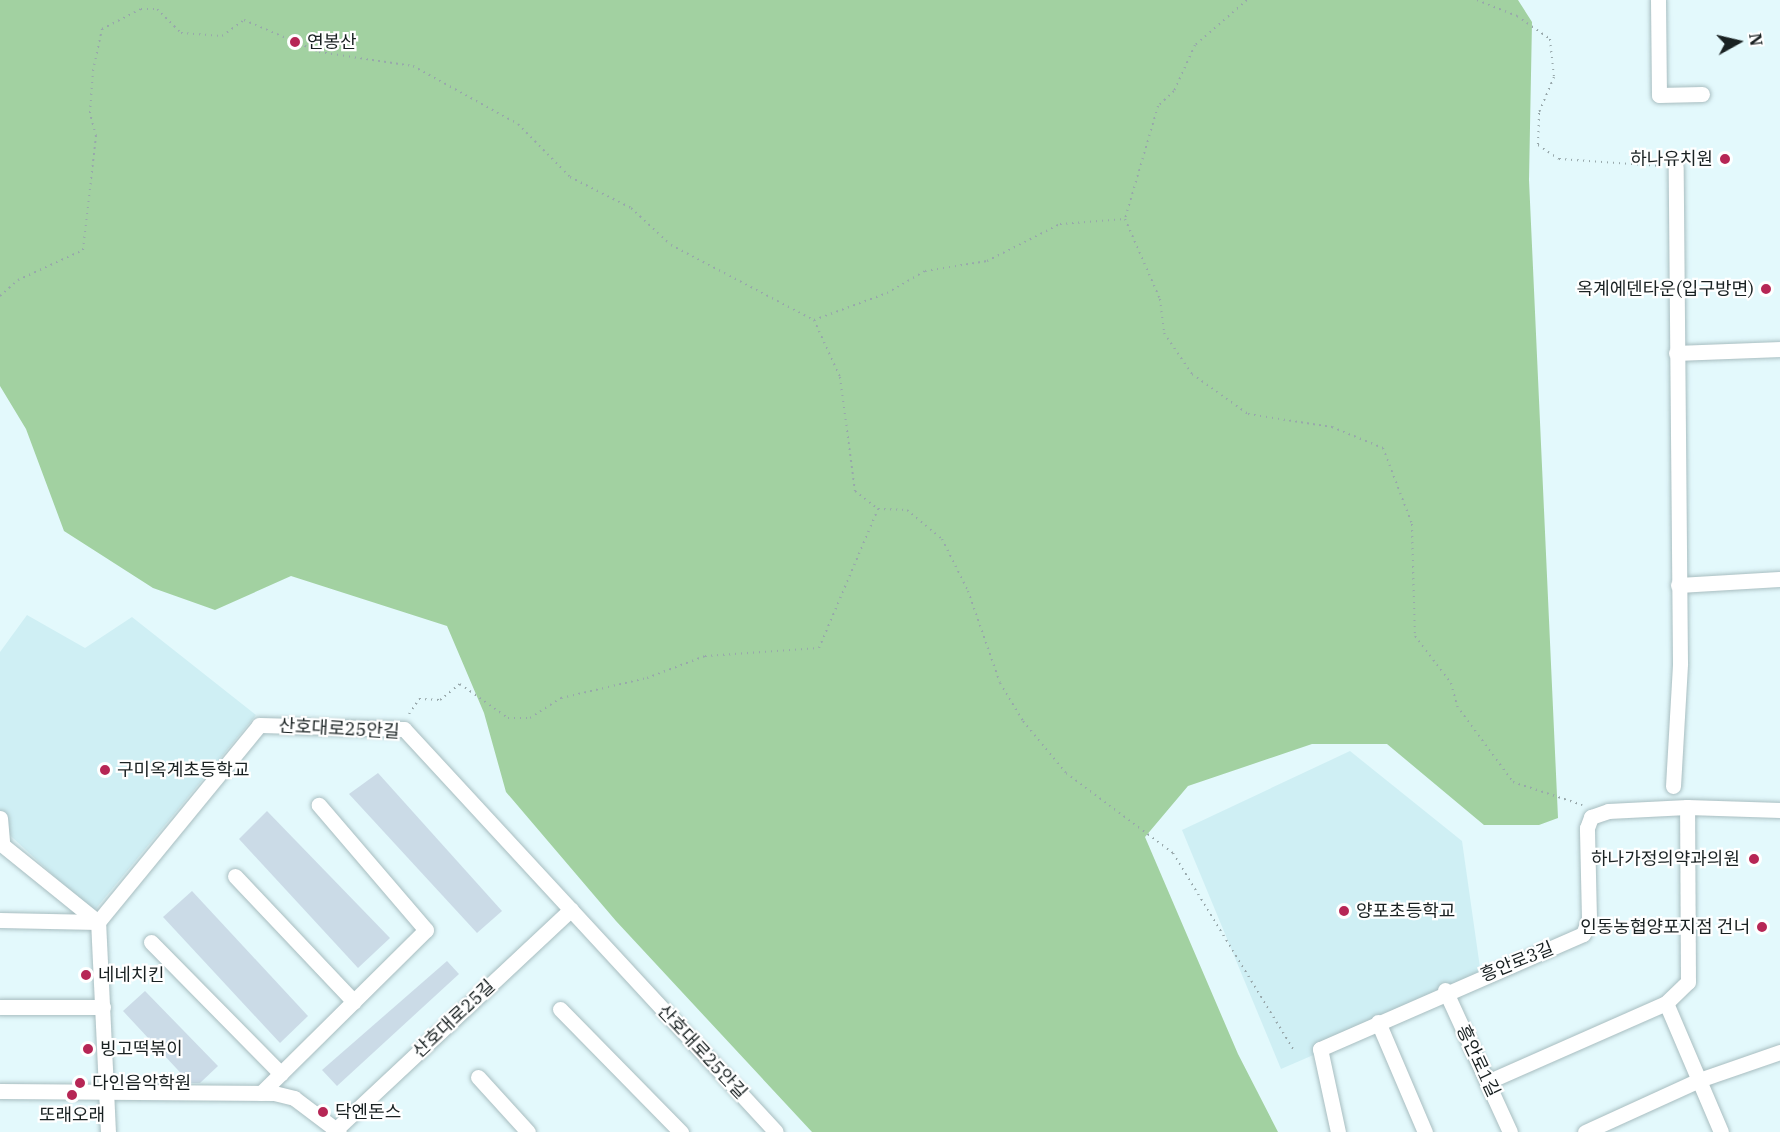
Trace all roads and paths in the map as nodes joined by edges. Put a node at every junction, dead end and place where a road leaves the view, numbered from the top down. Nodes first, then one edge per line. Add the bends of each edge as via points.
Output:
1 (1246, 0) edge
2 (1477, 0) edge
3 (1658, 0) edge
4 (1702, 94) dead end
5 (1676, 167) joint
6 (1125, 219) junction
7 (0, 296) edge
8 (814, 321) junction
9 (1780, 350) edge
10 (1676, 353) junction
11 (878, 509) junction
12 (1780, 579) edge
13 (1678, 585) junction
14 (392, 728) junction
15 (1673, 786) dead end
16 (319, 805) dead end
17 (1687, 807) junction
18 (1780, 810) edge
19 (1593, 816) junction
20 (0, 818) edge
21 (1, 843) edge
22 (235, 876) dead end
23 (571, 909) junction
24 (0, 920) edge
25 (98, 922) junction
26 (151, 942) dead end
27 (1445, 990) junction
28 (354, 1002) junction
29 (1666, 1003) junction
30 (0, 1007) edge
31 (103, 1008) junction
32 (560, 1009) dead end
33 (1378, 1022) junction
34 (1293, 1049) dead end
35 (1780, 1052) edge
36 (281, 1074) junction
37 (478, 1077) dead end
38 (1699, 1080) junction
39 (1487, 1082) junction
40 (0, 1091) edge
41 (108, 1092) junction
42 (261, 1092) junction
43 (336, 1131) edge
44 (108, 1132) edge
45 (528, 1132) edge
46 (681, 1132) edge
47 (776, 1132) edge
48 (1338, 1132) edge
49 (1425, 1132) edge
50 (1510, 1132) edge
51 (1585, 1132) edge
52 (1721, 1132) edge

1 - 6 path via 1195,45 1174,91 1158,106
2 - 5 path via 1517,16 1550,39 1554,77 1539,113 1538,145 1559,159 1587,164
3 - 4 street via 1659,95
5 - 10 street
6 - 8 path via 1060,224 987,261 925,271 886,293
6 - 19 path via 1160,299 1164,333 1192,374 1248,414 1332,428 1383,448 1412,524 1414,636 1451,683 1457,706 1513,782 1569,797
7 - 8 path via 18,280 83,250 96,136 90,113 93,71 102,29 131,12 157,9 181,33 222,36 244,20 319,52 414,66 518,124 570,177 631,208 671,245
8 - 11 path via 840,378 855,490
9 - 10 street
10 - 13 street
11 - 14 path via 819,648 705,656 647,678 561,698 530,718 508,718 460,684 440,700 419,699
11 - 34 path via 907,510 942,539 968,591 1000,683 1023,721 1066,773 1173,853
12 - 13 street
13 - 15 street
14 - 23 street, 산호대로25안길 via 404,729
14 - 25 street, 산호대로25안길 via 259,725
16 - 28 street via 426,930
17 - 18 street
17 - 19 street
17 - 29 street via 1688,982
19 - 27 street, 흥안로3길 via 1587,828 1589,919 1583,934
20 - 21 street
21 - 25 street
22 - 28 street
23 - 43 street, 산호대로25길
23 - 47 street, 산호대로25안길
24 - 25 street
25 - 31 street
26 - 36 street
27 - 33 street, 흥안로3길
27 - 39 street, 흥안로1길
28 - 36 street
29 - 38 street
29 - 39 street
30 - 31 street
31 - 41 street
32 - 46 street
33 - 48 street, 흥안로3길 via 1320,1049
33 - 49 street
35 - 38 street
36 - 42 street
37 - 45 street
38 - 51 street
38 - 52 street
39 - 50 street, 흥안로1길
40 - 41 street, 산호대로25길
41 - 42 street, 산호대로25길
41 - 44 street
42 - 43 street, 산호대로25길 via 294,1098

